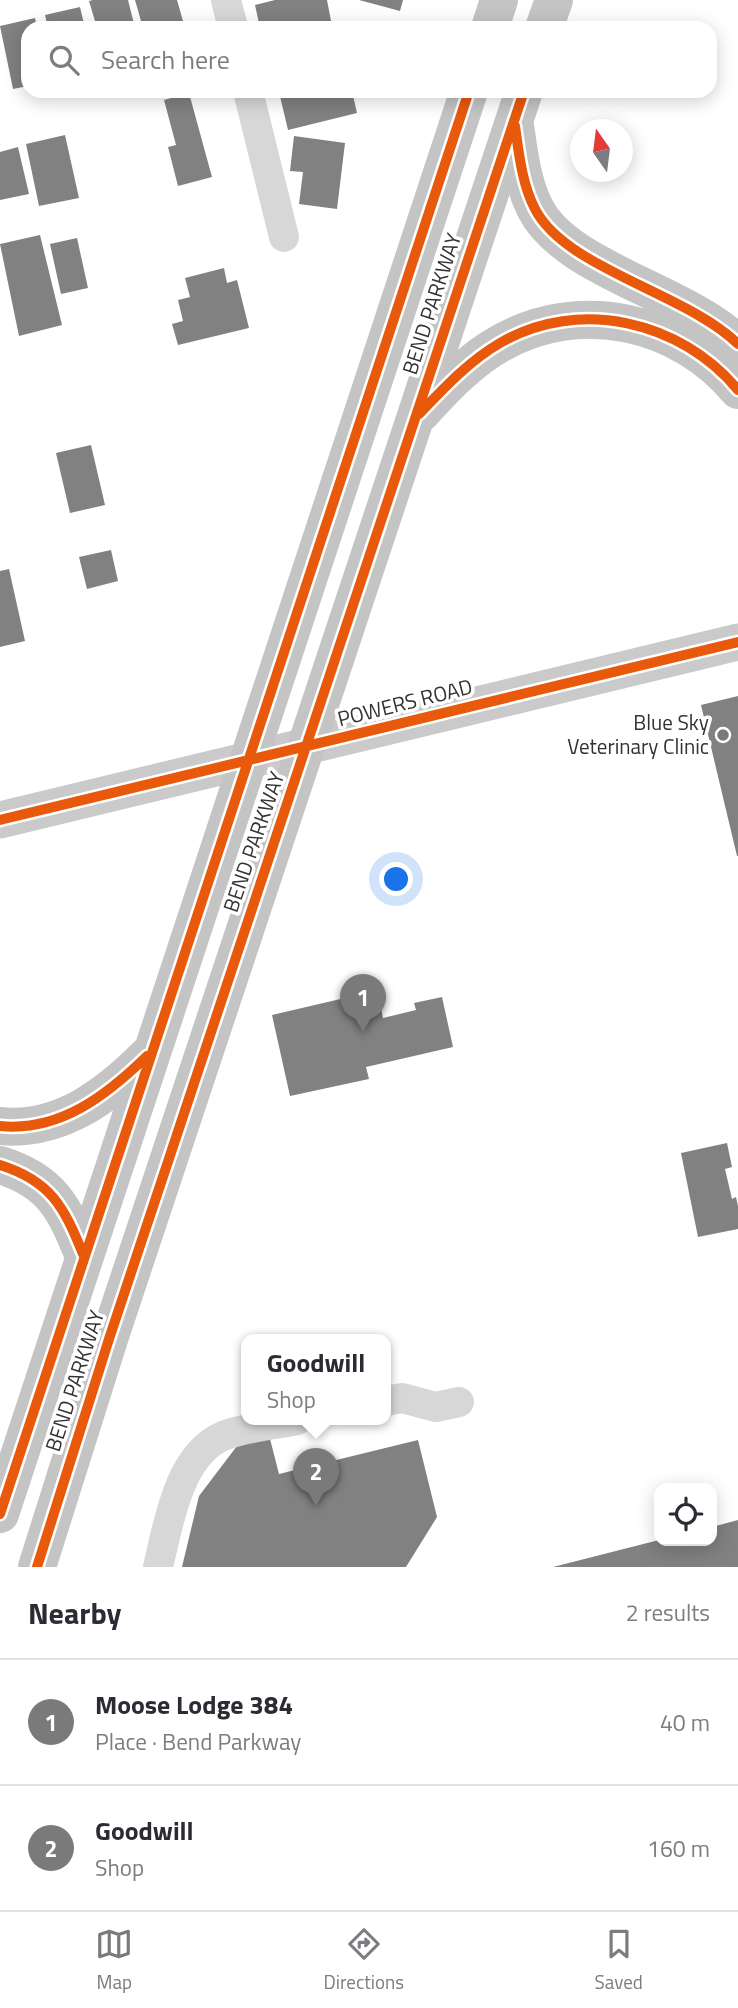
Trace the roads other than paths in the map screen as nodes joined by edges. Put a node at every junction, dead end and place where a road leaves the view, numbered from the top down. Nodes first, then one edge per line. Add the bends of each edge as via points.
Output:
1 (226, 0) edge
2 (499, 0) edge
3 (554, 0) edge
4 (231, 21) edge
5 (492, 21) edge
6 (546, 21) edge
7 (250, 98) edge
8 (467, 98) edge
9 (519, 106) edge
10 (284, 237) dead end
11 (738, 344) edge
12 (738, 390) edge
13 (415, 419) junction
14 (738, 642) edge
15 (307, 746) junction
16 (247, 760) junction
17 (0, 820) edge
18 (150, 1053) junction
19 (0, 1126) edge
20 (0, 1165) edge
21 (83, 1254) junction
22 (391, 1400) edge
23 (459, 1402) dead end
24 (275, 1425) edge
25 (0, 1514) edge
26 (37, 1567) edge
27 (158, 1567) edge

1 - 4 street
2 - 5 highway
3 - 6 highway
7 - 10 street
8 - 16 highway, BEND PARKWAY
9 - 11 highway via 530,198 553,234 687,308
9 - 13 highway, BEND PARKWAY
12 - 13 highway via 705,358 661,334 611,320 575,320 536,328 499,344 454,379
13 - 15 highway, BEND PARKWAY
14 - 15 main road, POWERS ROAD
15 - 16 main road, POWERS ROAD
15 - 26 highway, BEND PARKWAY
16 - 17 main road, POWERS ROAD
16 - 18 highway, BEND PARKWAY
18 - 19 highway via 97,1099 65,1117 34,1126
18 - 21 highway, BEND PARKWAY
20 - 21 highway via 48,1190 65,1213
21 - 25 highway, BEND PARKWAY
22 - 23 street via 402,1398 436,1407
24 - 27 street via 222,1437 200,1454 175,1493

